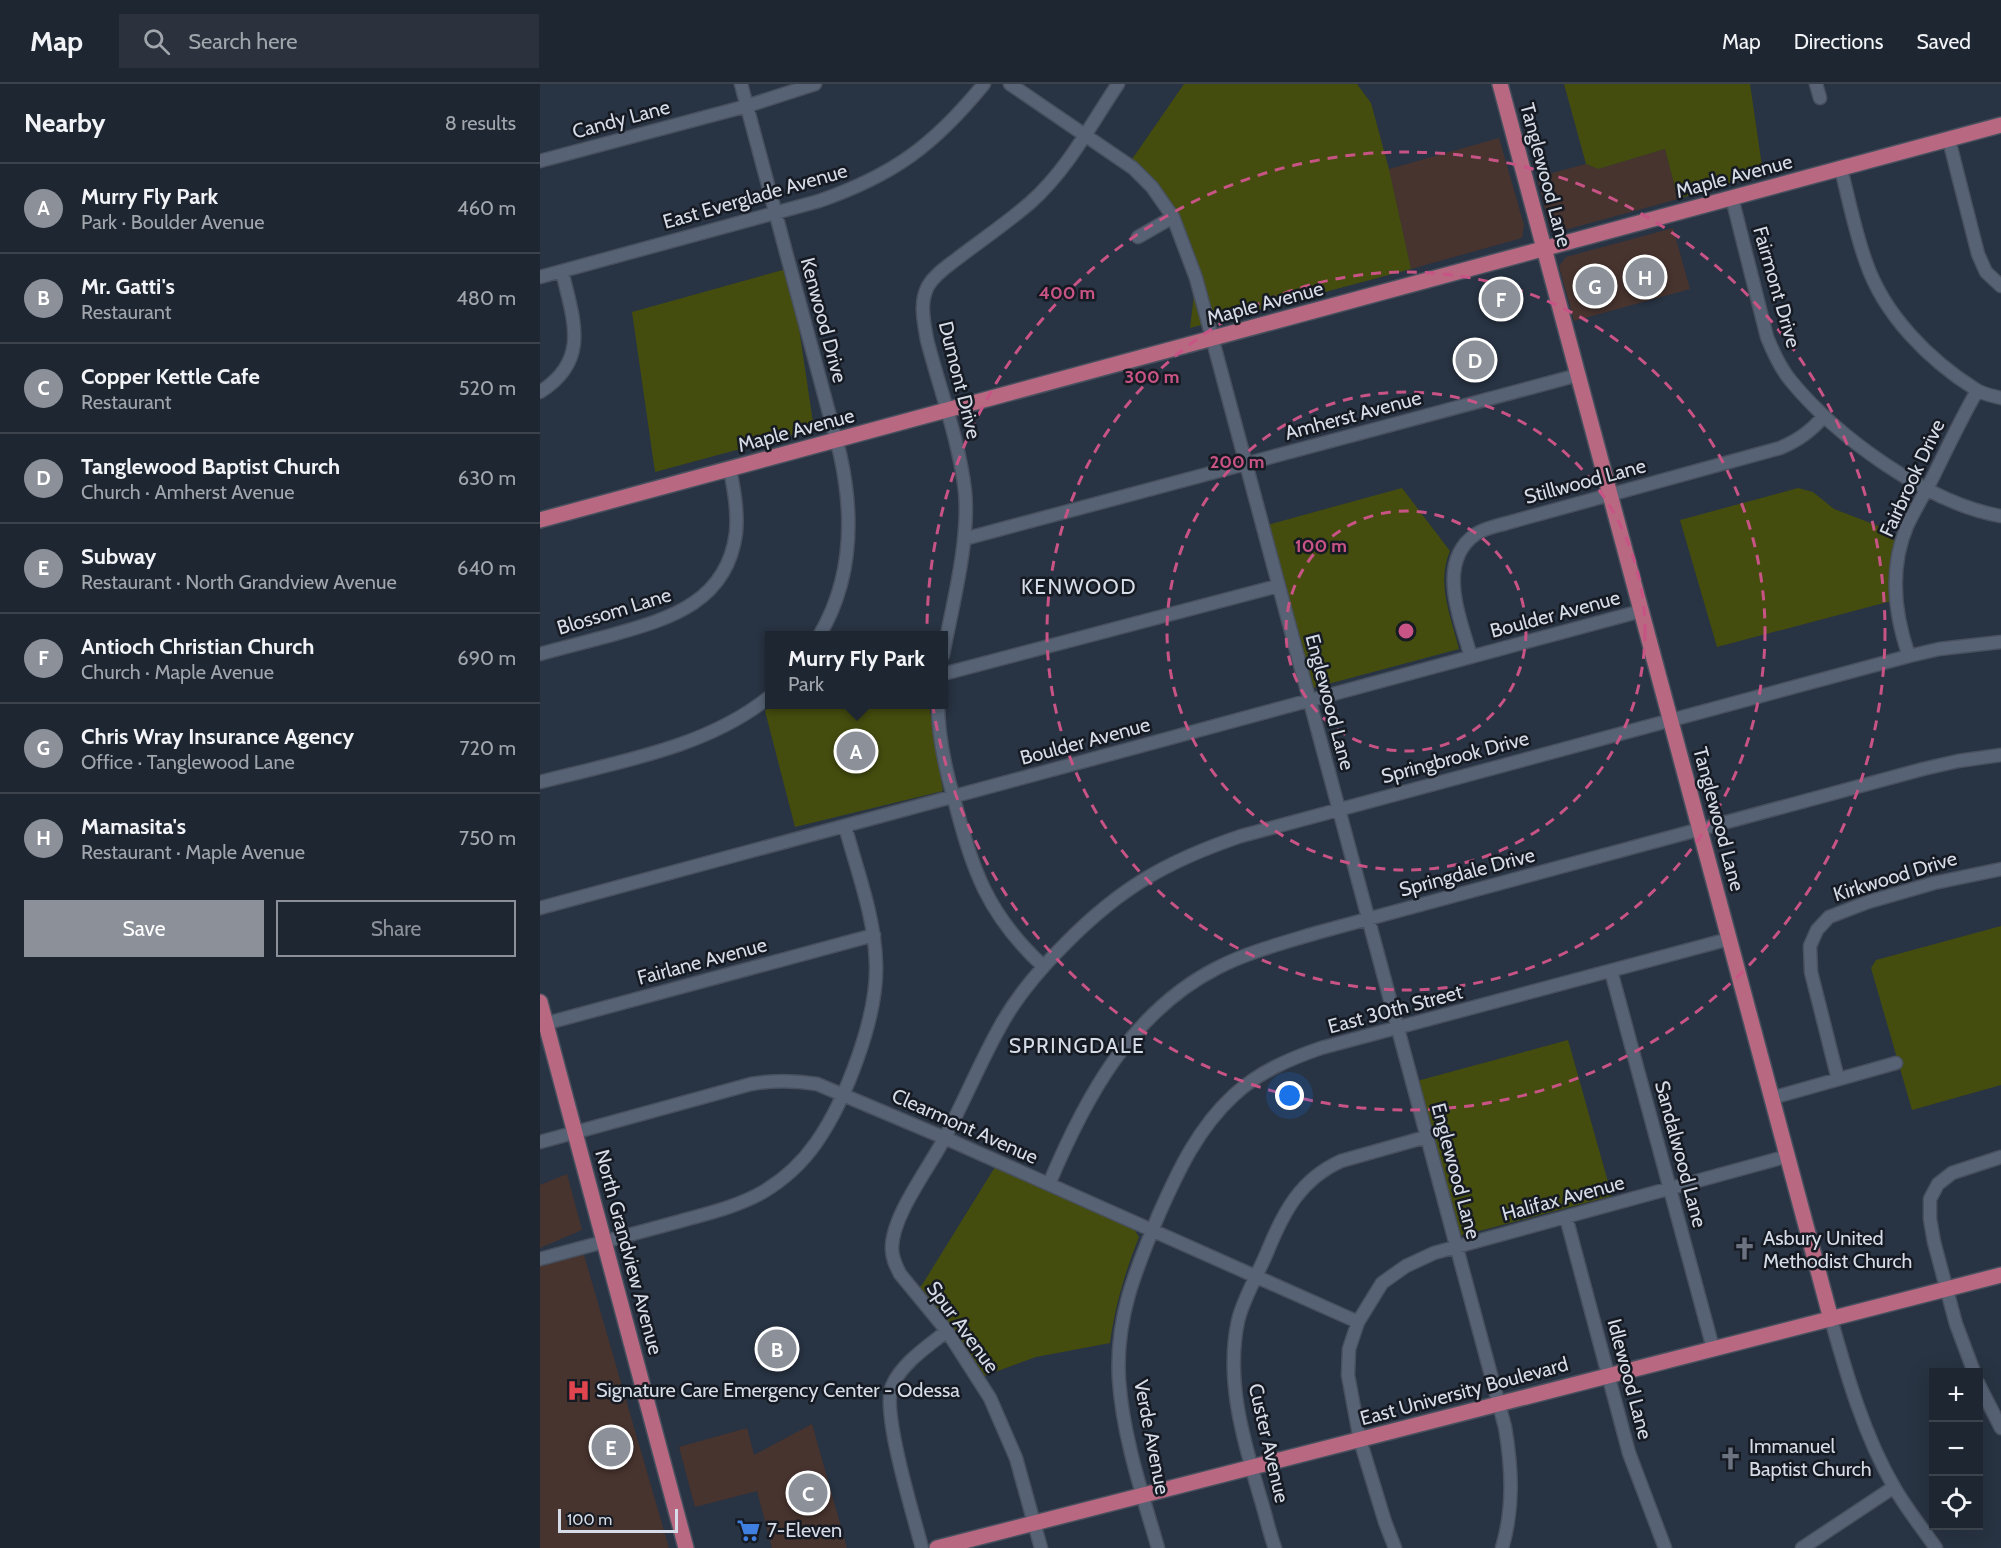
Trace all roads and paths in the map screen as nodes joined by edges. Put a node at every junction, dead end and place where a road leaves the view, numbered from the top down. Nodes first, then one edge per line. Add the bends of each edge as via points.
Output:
1 (741, 84) edge
2 (815, 84) edge
3 (984, 84) edge
4 (1010, 84) edge
5 (1118, 84) edge
6 (1500, 84) edge
7 (1816, 84) edge
8 (1820, 98) dead end
9 (747, 106) junction
10 (2001, 125) edge
11 (1085, 136) junction
12 (1949, 140) junction
13 (540, 161) edge
14 (1840, 169) junction
15 (1732, 198) junction
16 (775, 213) junction
17 (1173, 218) junction
18 (1138, 237) dead end
19 (1544, 249) junction
20 (562, 271) junction
21 (540, 277) edge
22 (2001, 286) edge
23 (1212, 339) junction
24 (1578, 375) junction
25 (1977, 390) junction
26 (540, 392) edge
27 (2001, 398) edge
28 (946, 411) junction
29 (1824, 416) junction
30 (836, 440) junction
31 (1246, 464) junction
32 (730, 469) junction
33 (1927, 489) junction
34 (1610, 495) junction
35 (2001, 516) edge
36 (540, 520) edge
37 (964, 539) junction
38 (1278, 585) junction
39 (1641, 611) junction
40 (821, 631) edge
41 (947, 631) edge
42 (2001, 642) edge
43 (540, 654) edge
44 (1908, 656) junction
45 (1471, 657) junction
46 (948, 673) edge
47 (765, 700) edge
48 (1309, 700) junction
49 (938, 709) edge
50 (1670, 720) junction
51 (2001, 755) edge
52 (540, 782) edge
53 (953, 797) junction
54 (1338, 809) junction
55 (845, 826) junction
56 (1700, 829) junction
57 (2001, 869) edge
58 (540, 908) edge
59 (1368, 919) junction
60 (874, 935) junction
61 (1729, 939) junction
62 (1043, 966) junction
63 (1611, 971) junction
64 (540, 1002) edge
65 (543, 1024) edge
66 (1398, 1029) junction
67 (1896, 1063) dead end
68 (1838, 1079) junction
69 (843, 1094) junction
70 (1772, 1098) junction
71 (575, 1132) junction
72 (1426, 1137) junction
73 (945, 1138) junction
74 (540, 1142) edge
75 (1788, 1156) junction
76 (2001, 1157) edge
77 (1049, 1184) junction
78 (1670, 1188) junction
79 (1566, 1217) junction
80 (1152, 1230) junction
81 (604, 1242) junction
82 (1456, 1247) junction
83 (540, 1259) edge
84 (2001, 1275) edge
85 (1257, 1277) junction
86 (1947, 1289) junction
87 (1831, 1319) junction
88 (1358, 1322) junction
89 (947, 1331) junction
90 (1713, 1348) junction
91 (1972, 1368) edge
92 (1608, 1375) junction
93 (1983, 1393) edge
94 (1498, 1404) junction
95 (2001, 1428) edge
96 (1360, 1440) junction
97 (1251, 1468) junction
98 (1894, 1487) junction
99 (1143, 1496) junction
100 (1035, 1523) junction
101 (686, 1548) edge
102 (922, 1548) edge
103 (937, 1548) edge
104 (1041, 1548) edge
105 (1158, 1548) edge
106 (1275, 1548) edge
107 (1395, 1548) edge
108 (1502, 1548) edge
109 (1665, 1548) edge
110 (1802, 1548) edge
111 (1936, 1548) edge

1 - 9 street, Kenwood Drive
2 - 9 street, Candy Lane
3 - 16 street, East Everglade Avenue via 944,129 899,165 844,192
4 - 11 street, Englewood Lane
5 - 11 street, Dumont Drive
6 - 19 main road, Tanglewood Lane
7 - 8 street
9 - 13 street, Candy Lane
9 - 16 street, Kenwood Drive
10 - 12 main road, Maple Avenue
11 - 17 street, Englewood Lane via 1133,168
11 - 28 street, Dumont Drive via 1032,201 940,272 927,289 924,321
12 - 14 main road, Maple Avenue
12 - 22 street via 1978,254 1986,272
14 - 15 main road, Maple Avenue
14 - 25 street via 1865,261 1880,292 1920,345
15 - 19 main road, Maple Avenue
15 - 29 street, Fairmont Drive via 1771,347 1790,380
16 - 20 street, East Everglade Avenue
16 - 30 street, Kenwood Drive
17 - 18 street
17 - 23 street, Englewood Lane via 1196,278
19 - 23 main road, Maple Avenue
19 - 24 main road, Tanglewood Lane
20 - 21 street, East Everglade Avenue
20 - 26 street via 576,332 574,347 564,370
23 - 28 main road, Maple Avenue
23 - 31 street, Englewood Lane
24 - 31 street, Amherst Avenue
24 - 34 main road, Tanglewood Lane
25 - 27 street
25 - 33 street, Fairbrook Drive
28 - 30 main road, Maple Avenue
28 - 37 street, Dumont Drive via 965,494
29 - 33 street, Fairmont Drive via 1878,459
29 - 34 street, Stillwood Lane via 1797,441 1780,448
30 - 32 main road, Maple Avenue
30 - 40 street, Kenwood Drive via 848,496 848,551 839,591
31 - 37 street, Amherst Avenue
31 - 38 street, Englewood Lane
32 - 36 main road, Maple Avenue
32 - 43 street, Blossom Lane via 736,520 733,546 722,573 705,595 684,610 654,623
33 - 35 street, Fairmont Drive
33 - 44 street, Fairbrook Drive via 1907,526 1895,573 1896,607
34 - 39 main road, Tanglewood Lane
34 - 45 street, Stillwood Lane via 1485,530 1469,540 1458,557 1453,577
37 - 41 street, Dumont Drive
38 - 46 street
38 - 48 street, Englewood Lane
39 - 45 street, Boulder Avenue
39 - 50 main road, Tanglewood Lane
42 - 44 street, Springbrook Drive
44 - 50 street, Springbrook Drive
45 - 48 street, Boulder Avenue
47 - 52 street via 701,737
48 - 53 street, Boulder Avenue
48 - 54 street, Englewood Lane
49 - 53 street via 943,760
50 - 54 street, Springbrook Drive
50 - 56 main road, Tanglewood Lane
51 - 56 street, Springdale Drive via 1923,769
53 - 55 street, Boulder Avenue
53 - 62 street via 970,855 989,900 1021,945
54 - 59 street, Englewood Lane
54 - 62 street, Springbrook Drive via 1206,848 1155,873 1114,899
55 - 58 street, Boulder Avenue
55 - 60 street
56 - 59 street, Springdale Drive
56 - 61 main road, Tanglewood Lane
57 - 68 street, Kirkwood Drive via 1868,902 1829,916 1817,930 1810,946 1811,972
59 - 66 street, Englewood Lane
59 - 77 street, Springdale Drive via 1243,956 1200,977 1165,1003 1126,1044 1095,1087
60 - 65 street, Fairlane Avenue
60 - 69 street via 876,977 871,1016
61 - 63 street, East 30th Street
61 - 70 main road, Tanglewood Lane
62 - 73 street, Springbrook Drive via 1002,1023
63 - 66 street, East 30th Street
63 - 78 street, Sandalwood Lane
64 - 65 main road, North Grandview Avenue
65 - 71 main road, North Grandview Avenue
66 - 72 street, Englewood Lane
66 - 80 street, East 30th Street via 1298,1056 1248,1084 1217,1112 1196,1140
67 - 68 street
68 - 70 street
69 - 71 street, Clearmont Avenue via 817,1084 773,1080
69 - 73 street, Clearmont Avenue
69 - 81 street via 823,1133 805,1157 762,1192 731,1206
70 - 75 main road, Tanglewood Lane
71 - 74 street, Clearmont Avenue
71 - 81 main road, North Grandview Avenue
72 - 82 street, Englewood Lane
72 - 85 street, Custer Avenue via 1341,1161 1309,1181 1284,1215
73 - 77 street, Clearmont Avenue
73 - 89 street, Spur Avenue via 903,1211 892,1248 900,1274
75 - 78 street, Halifax Avenue
75 - 87 main road, Tanglewood Lane
76 - 86 street via 1952,1173 1933,1191 1930,1219
77 - 80 street, Clearmont Avenue
78 - 79 street, Halifax Avenue
78 - 90 street, Sandalwood Lane
79 - 82 street, Halifax Avenue
79 - 92 street, Idlewood Lane
80 - 85 street, Clearmont Avenue
80 - 99 street, Verde Avenue via 1130,1285 1120,1332 1119,1379
81 - 83 street
81 - 101 main road, North Grandview Avenue
82 - 88 street, Halifax Avenue via 1406,1266 1382,1283
82 - 94 street, Englewood Lane
84 - 86 main road, East University Boulevard
85 - 88 street, Clearmont Avenue
85 - 97 street, Custer Avenue via 1239,1318 1233,1375
86 - 87 main road, East University Boulevard
86 - 91 street
87 - 90 main road, East University Boulevard
87 - 98 street, Tanglewood Lane via 1859,1409
88 - 96 street, Halifax Avenue via 1348,1362
89 - 100 street, Spur Avenue via 990,1398 1016,1458
89 - 102 street via 907,1365 889,1395 892,1428
90 - 92 main road, East University Boulevard
92 - 94 main road, East University Boulevard
92 - 109 street, Idlewood Lane via 1639,1483
93 - 95 street
94 - 96 main road, East University Boulevard
94 - 108 street, Englewood Lane via 1511,1463 1508,1529
96 - 97 main road, East University Boulevard
96 - 107 street, Halifax Avenue
97 - 99 main road, East University Boulevard
97 - 106 street, Custer Avenue
98 - 110 street
98 - 111 street, Tanglewood Lane
99 - 100 main road, East University Boulevard
99 - 105 street, Verde Avenue
100 - 103 main road, East University Boulevard
100 - 104 street, Spur Avenue

